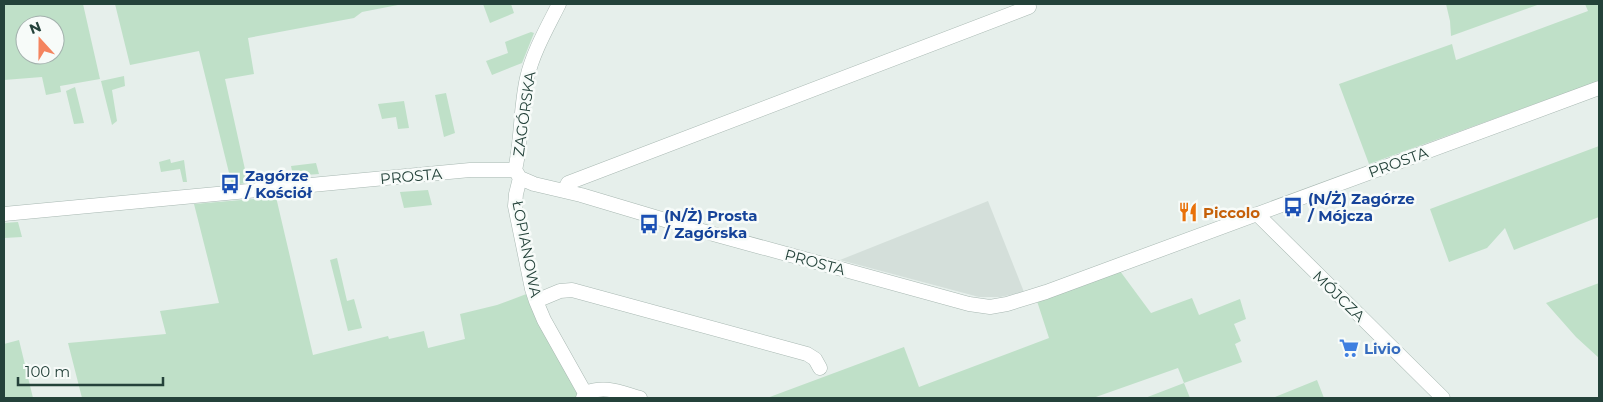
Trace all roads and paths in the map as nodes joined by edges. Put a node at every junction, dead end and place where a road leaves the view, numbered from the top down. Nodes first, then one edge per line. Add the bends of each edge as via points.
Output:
1 (559, 4) edge
2 (1029, 7) dead end
3 (1599, 88) edge
4 (518, 174) junction
5 (564, 191) junction
6 (4, 214) edge
7 (1258, 214) junction
8 (536, 301) junction
9 (820, 368) dead end
10 (584, 395) edge
11 (640, 398) edge
12 (1443, 398) edge

1 - 4 street, ZAGÓRSKA via 529,72 522,110
2 - 5 street via 568,183
3 - 7 street, PROSTA
4 - 5 street, PROSTA via 534,184
4 - 6 street, PROSTA via 470,170
4 - 8 street, ŁOPIANOWA via 515,206
5 - 7 street, PROSTA via 969,304 990,307 1046,292
7 - 12 street, MÓJCZA
8 - 9 street via 560,291 572,290 807,354
8 - 10 street, ŁOPIANOWA
10 - 11 street via 594,389 606,388

